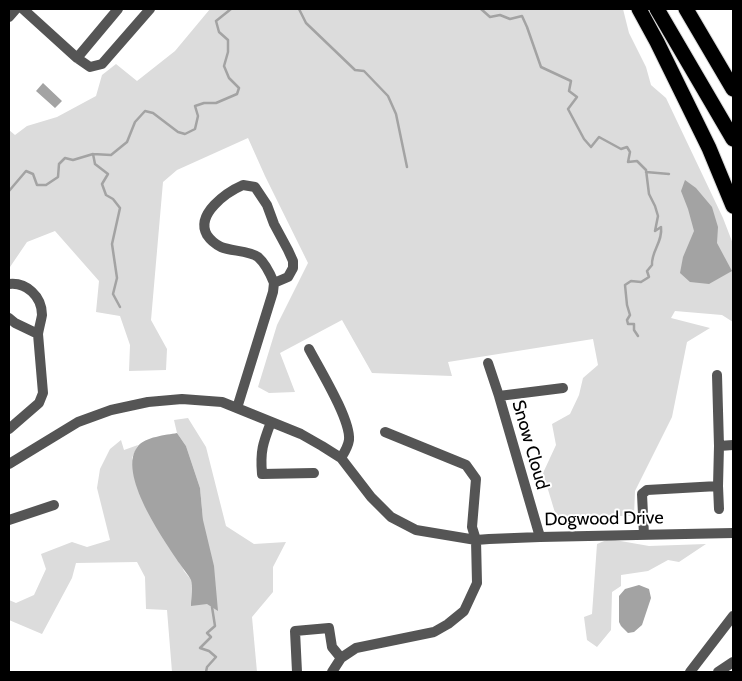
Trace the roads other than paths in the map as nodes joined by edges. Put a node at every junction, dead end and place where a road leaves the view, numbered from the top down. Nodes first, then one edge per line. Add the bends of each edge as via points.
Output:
1 (16, 9) edge
2 (23, 9) edge
3 (118, 9) edge
4 (150, 9) edge
5 (639, 9) edge
6 (658, 9) edge
7 (686, 9) edge
8 (9, 17) edge
9 (77, 58) junction
10 (733, 89) edge
11 (733, 139) edge
12 (733, 206) edge
13 (274, 283) junction
14 (9, 284) edge
15 (9, 318) edge
16 (38, 334) junction
17 (309, 349) dead end
18 (488, 363) dead end
19 (717, 375) dead end
20 (563, 388) dead end
21 (499, 396) junction
22 (237, 408) junction
23 (271, 422) junction
24 (9, 429) edge
25 (385, 432) dead end
26 (733, 445) edge
27 (719, 446) junction
28 (341, 458) junction
29 (9, 464) edge
30 (314, 473) dead end
31 (718, 486) junction
32 (54, 505) dead end
33 (719, 508) dead end
34 (9, 520) edge
35 (733, 533) edge
36 (644, 535) junction
37 (540, 537) junction
38 (476, 540) junction
39 (733, 616) edge
40 (341, 658) junction
41 (733, 662) edge
42 (297, 672) edge
43 (332, 672) edge
44 (690, 672) edge
45 (718, 672) edge

1 - 8 street
2 - 9 street
3 - 9 street
4 - 9 street via 102,64 90,67
5 - 12 highway via 709,148
6 - 11 highway
7 - 10 highway
13 - 13 street via 288,277 293,260 267,205 255,187 243,185 235,188 207,213 206,233 222,248 256,256 267,267
13 - 22 street
14 - 16 street via 26,287 38,300 42,315
15 - 16 street
16 - 24 street via 43,393 39,403
17 - 28 street via 336,398 347,428 349,439
18 - 21 street, Snow Cloud
19 - 27 street
20 - 21 street
21 - 37 street, Snow Cloud
22 - 23 street
22 - 29 street via 222,402 182,399 111,410 78,422
23 - 28 street via 301,434
23 - 30 street via 263,443 262,474
25 - 38 street via 466,465 476,479 472,527
26 - 27 street
27 - 31 street
28 - 38 street, Dogwood Drive via 391,517 416,530
31 - 33 street
31 - 36 street via 647,490 642,494
32 - 34 street
35 - 36 street, Dogwood Drive
36 - 37 street, Dogwood Drive
37 - 38 street, Dogwood Drive
38 - 40 street via 476,583 464,611 434,632 356,648
39 - 44 street
40 - 42 street via 332,647 329,628 295,631
40 - 43 street
41 - 45 street

